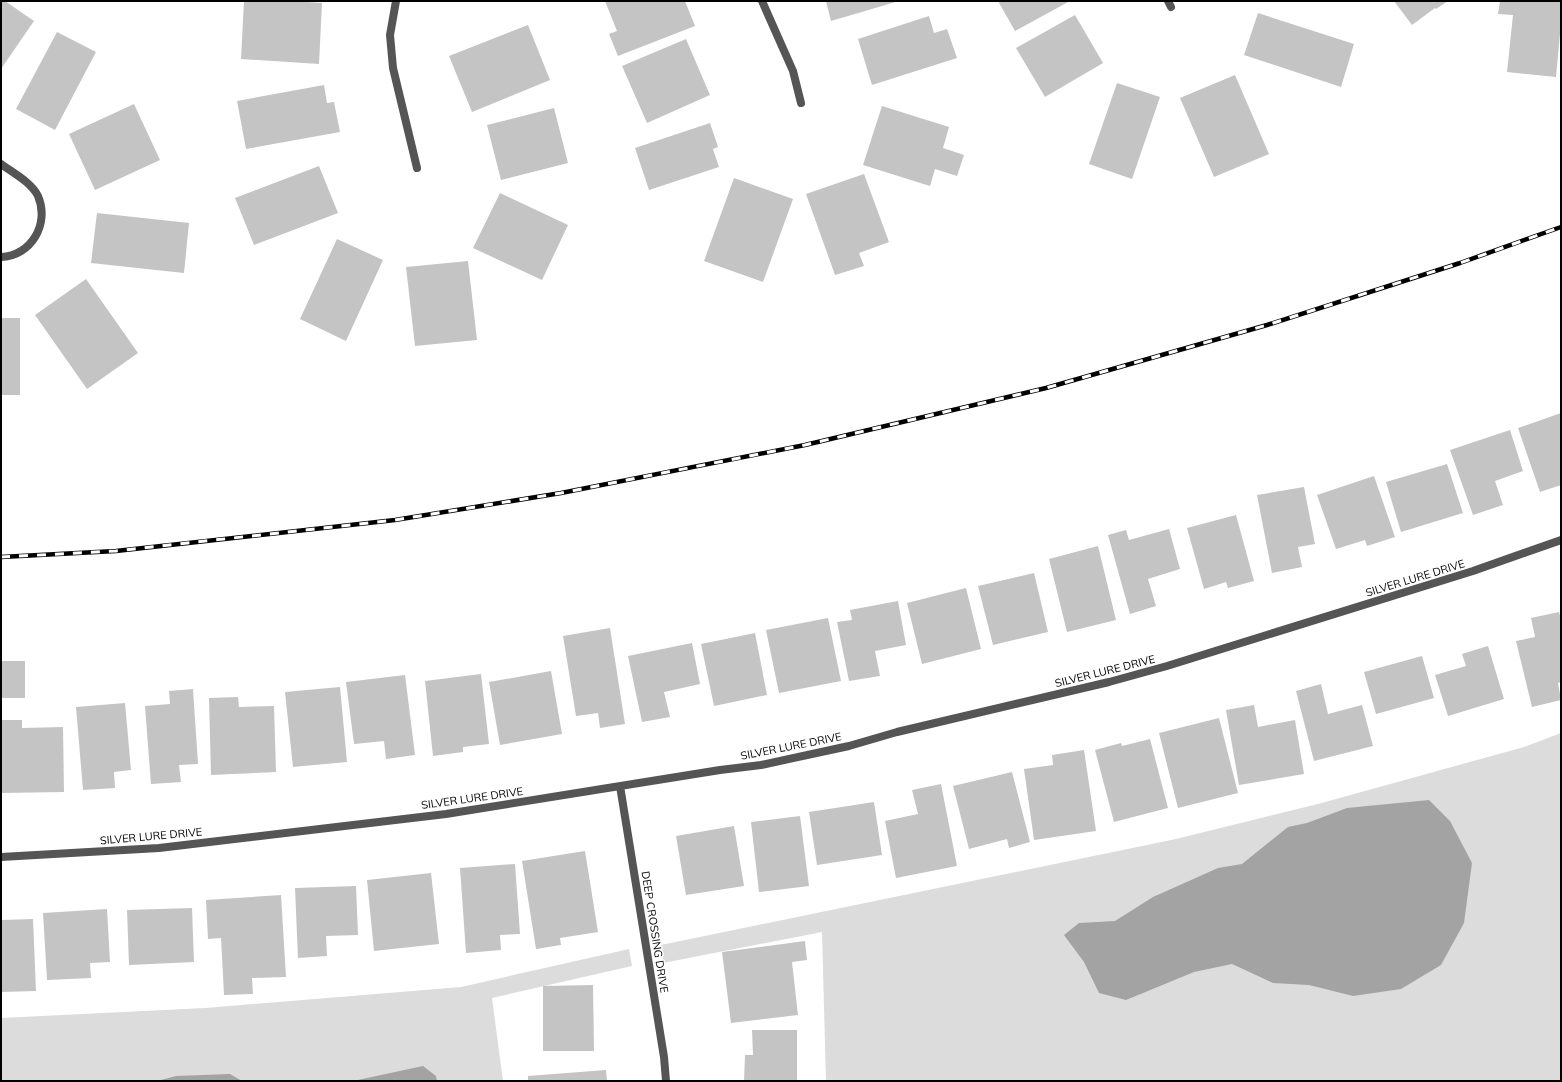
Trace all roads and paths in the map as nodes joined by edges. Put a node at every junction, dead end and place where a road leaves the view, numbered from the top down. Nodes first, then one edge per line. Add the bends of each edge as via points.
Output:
1 (396, 1) edge
2 (762, 1) edge
3 (801, 103) dead end
4 (1, 164) edge
5 (417, 168) dead end
6 (1, 257) edge
7 (1561, 540) edge
8 (620, 786) junction
9 (1, 857) edge
10 (666, 1081) edge

1 - 5 street via 390,36 393,68
2 - 3 street via 793,71
4 - 6 street via 31,186 38,197 41,222 32,243 26,249 18,254
7 - 8 street, SILVER LURE DRIVE via 1472,571 1109,682 775,762
8 - 9 street, SILVER LURE DRIVE via 446,814 159,848
8 - 10 street, DEEP CROSSING DRIVE

